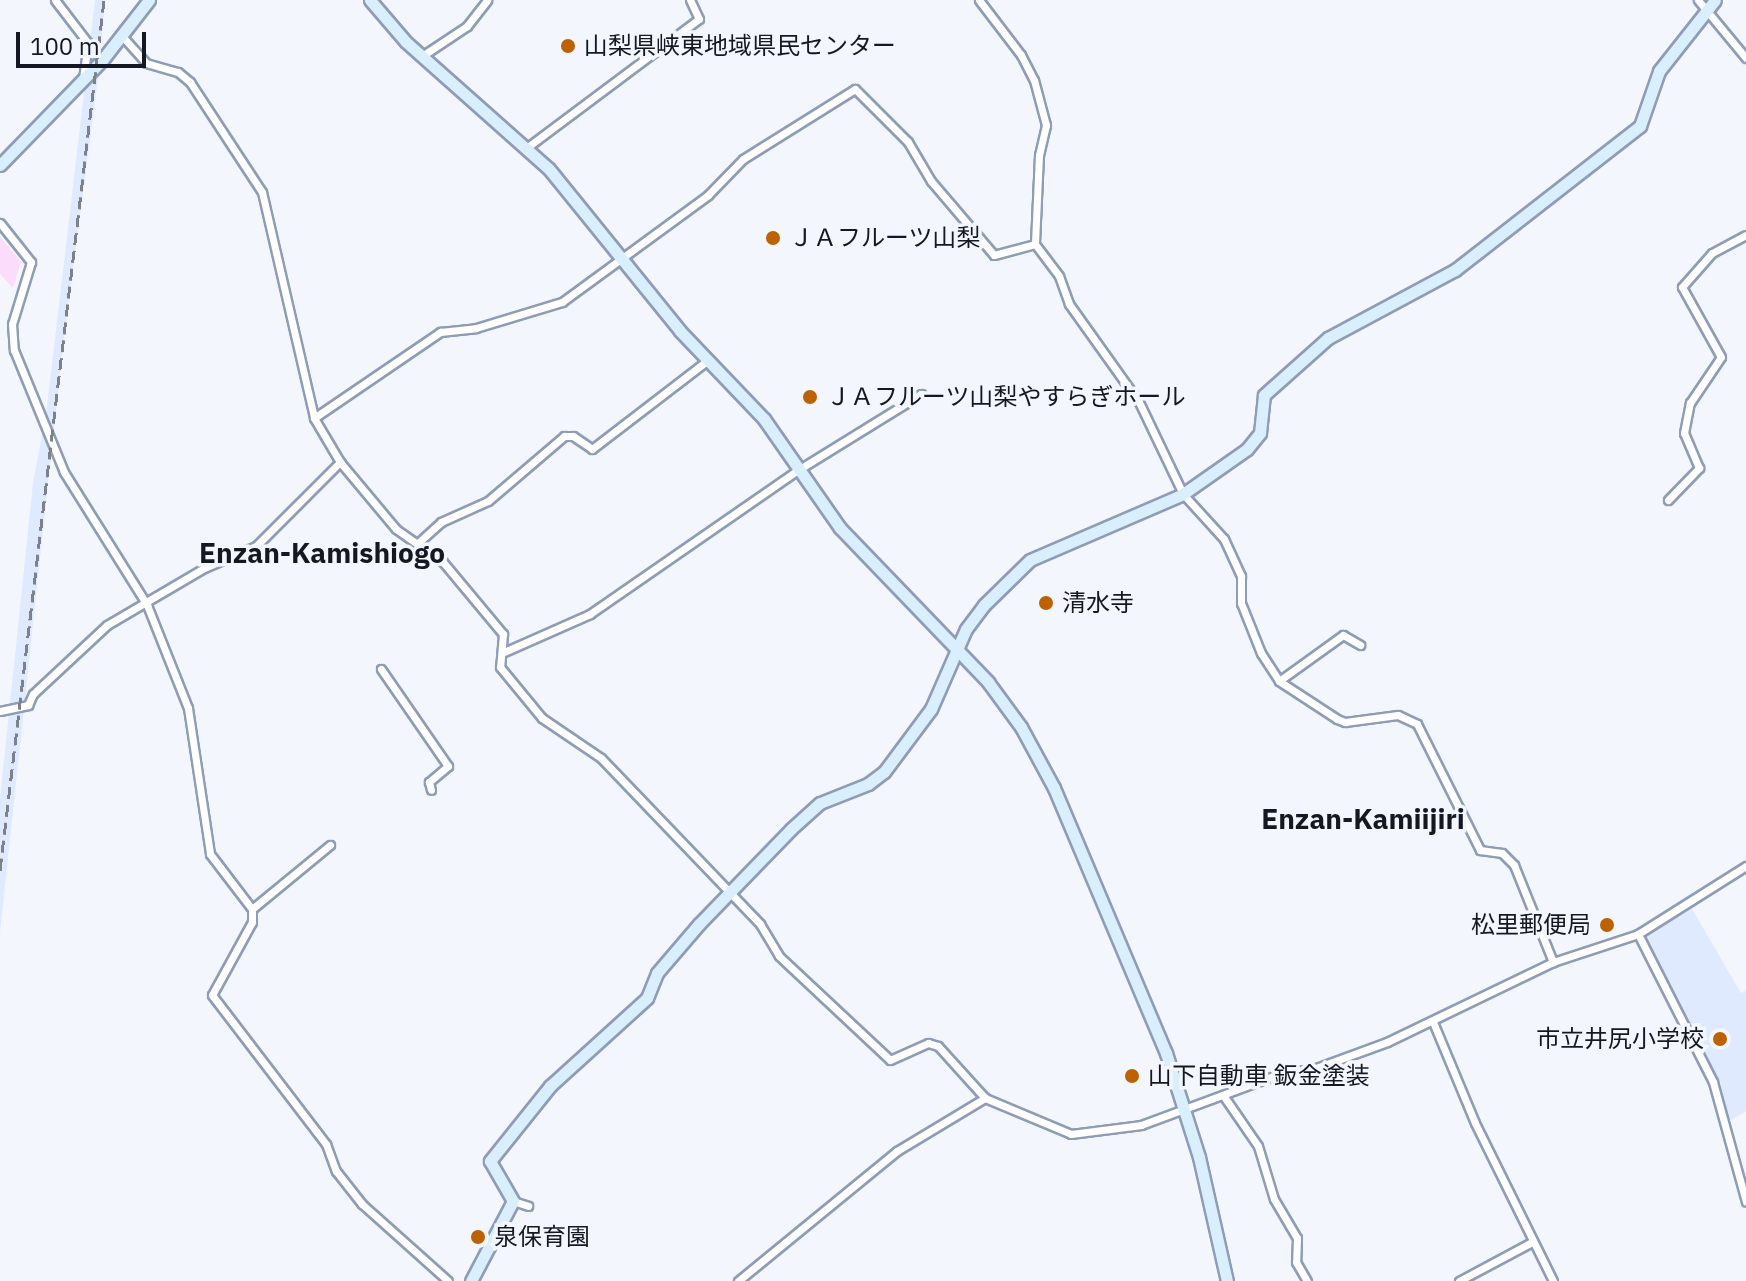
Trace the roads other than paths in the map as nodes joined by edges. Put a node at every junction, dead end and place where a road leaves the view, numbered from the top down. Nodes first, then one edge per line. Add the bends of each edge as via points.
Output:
1 (55, 0) edge
2 (149, 0) edge
3 (370, 0) edge
4 (487, 0) edge
5 (690, 0) edge
6 (979, 0) edge
7 (1698, 0) edge
8 (1712, 6) edge
9 (122, 36) junction
10 (422, 56) junction
11 (1746, 58) edge
12 (83, 80) junction
13 (529, 146) junction
14 (0, 165) edge
15 (0, 223) edge
16 (1746, 235) edge
17 (1035, 244) junction
18 (622, 260) junction
19 (708, 360) junction
20 (921, 394) dead end
21 (314, 418) junction
22 (340, 462) junction
23 (798, 470) junction
24 (1183, 494) junction
25 (1668, 500) dead end
26 (419, 542) junction
27 (147, 605) junction
28 (1360, 645) dead end
29 (956, 650) junction
30 (504, 652) junction
31 (381, 669) dead end
32 (1279, 681) junction
33 (0, 711) edge
34 (431, 790) dead end
35 (330, 845) dead end
36 (1746, 866) edge
37 (727, 893) junction
38 (252, 909) junction
39 (1638, 934) junction
40 (1553, 962) junction
41 (1433, 1022) junction
42 (985, 1098) junction
43 (1225, 1098) junction
44 (1185, 1109) junction
45 (513, 1201) junction
46 (1746, 1202) edge
47 (528, 1206) dead end
48 (1532, 1242) junction
49 (448, 1281) edge
50 (471, 1281) edge
51 (738, 1281) edge
52 (1227, 1281) edge
53 (1307, 1281) edge
54 (1459, 1281) edge
55 (1553, 1281) edge

1 - 12 street via 88,43
2 - 9 street
3 - 10 street
4 - 10 street via 467,26
5 - 13 street via 699,19
6 - 17 street via 1021,55 1046,125 1039,155
7 - 8 street
8 - 11 street
8 - 24 street via 1659,71 1640,126 1455,270 1328,338 1264,395 1254,441
9 - 12 street
9 - 21 street via 146,63 178,72 190,82 262,192
10 - 13 street
12 - 14 street
13 - 18 street
15 - 27 street via 31,262 12,324 14,350 64,472
16 - 25 street via 1712,253 1682,287 1721,357 1690,403 1684,433 1699,468
17 - 18 street via 994,255 931,181 908,142 855,89 743,159 708,195
17 - 24 street via 1059,276 1069,304 1139,402
18 - 19 street
18 - 21 street via 545,310 440,332 374,382
19 - 23 street via 764,419
19 - 26 street via 592,449 564,436 488,501 441,522
20 - 23 street
21 - 22 street
22 - 26 street via 396,529
22 - 27 street via 256,546 204,568
23 - 29 street via 877,571
23 - 30 street via 590,614
24 - 29 street via 1030,560 984,605
24 - 32 street via 1224,539 1241,576 1241,603
26 - 30 street via 443,562 503,634
27 - 33 street via 107,625 33,694 28,705
27 - 38 street via 188,708 210,854
28 - 32 street via 1343,635
29 - 37 street via 931,709 884,772 809,811
29 - 44 street via 1021,727 1054,788
30 - 37 street via 500,667 542,718 601,758
31 - 34 street via 448,766 429,782
32 - 40 street via 1345,722 1398,715 1412,719 1480,850 1502,853 1514,865
35 - 38 street
36 - 39 street
37 - 42 street via 760,924 779,956 890,1060 928,1043 938,1046
37 - 45 street via 657,973 647,998 550,1086 490,1161
38 - 49 street via 252,922 212,995 326,1144 336,1171 362,1204
39 - 40 street
39 - 46 street via 1713,1082
40 - 41 street
41 - 43 street
41 - 48 street
42 - 44 street via 1071,1134 1141,1125
42 - 51 street via 897,1151
43 - 44 street
43 - 53 street via 1258,1146 1274,1199 1297,1238 1296,1262
44 - 52 street
45 - 47 street
45 - 50 street
48 - 54 street
48 - 55 street

